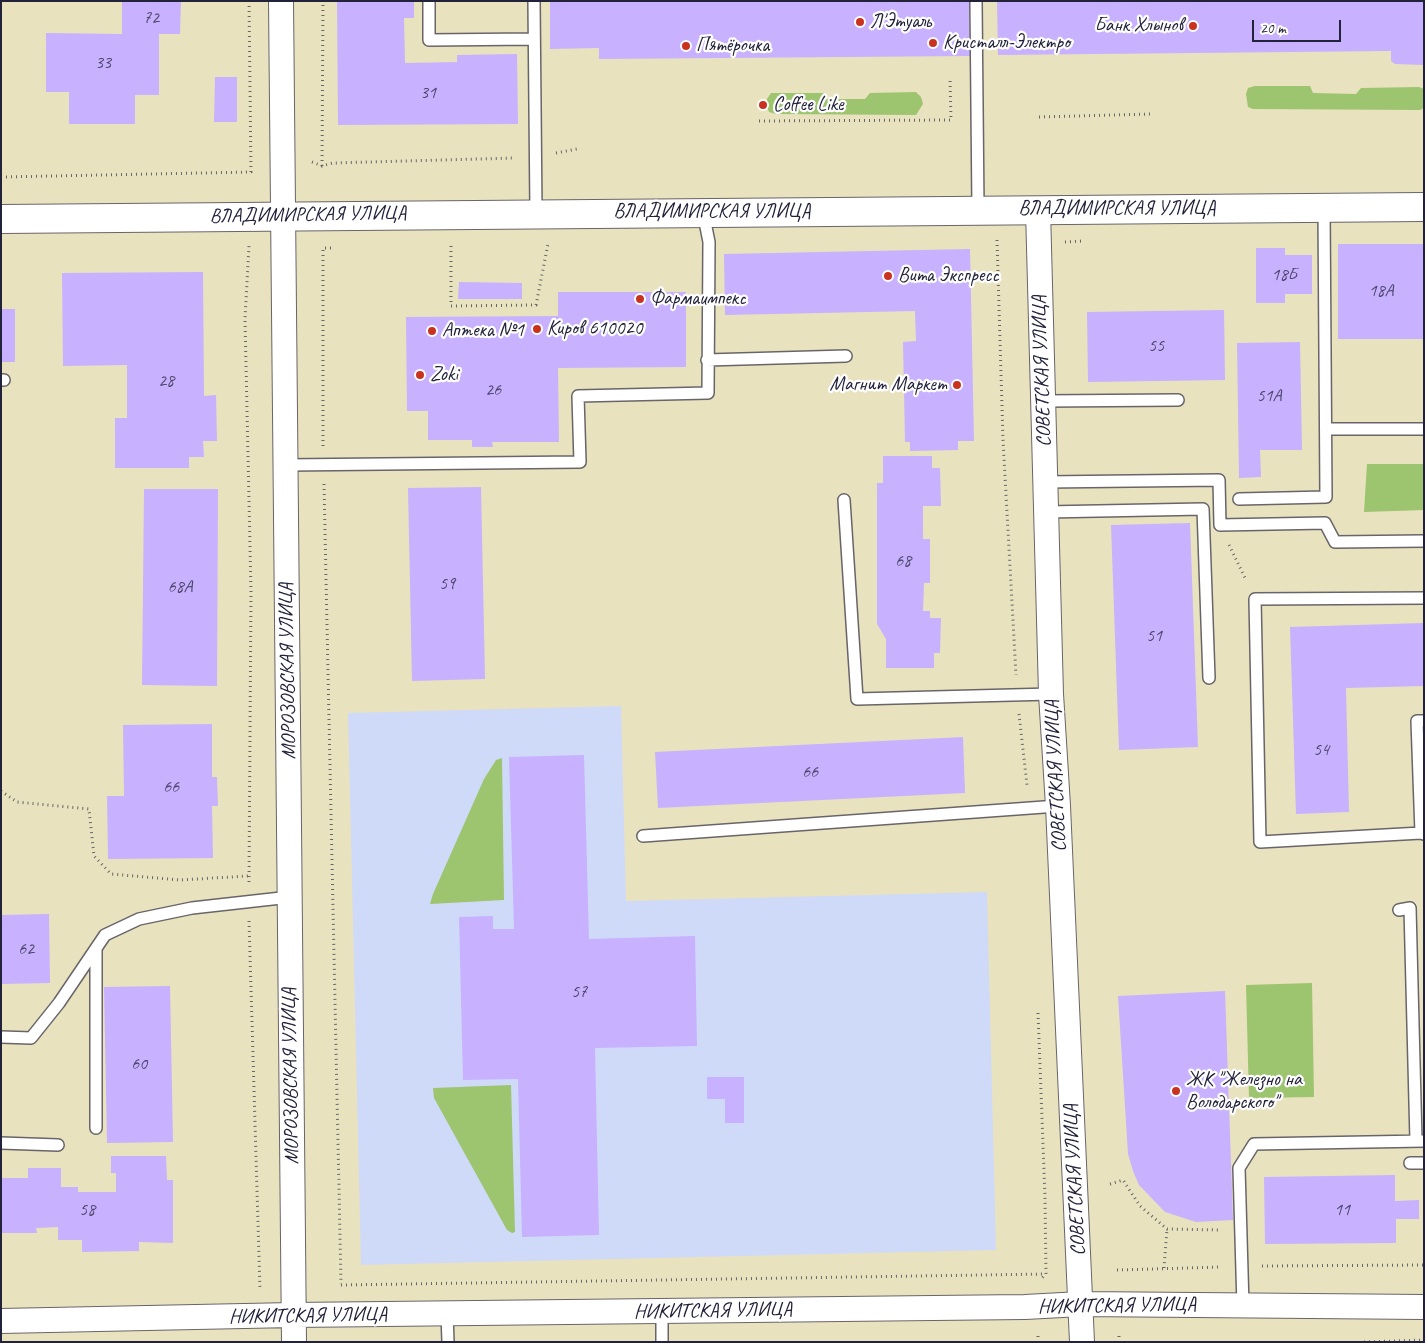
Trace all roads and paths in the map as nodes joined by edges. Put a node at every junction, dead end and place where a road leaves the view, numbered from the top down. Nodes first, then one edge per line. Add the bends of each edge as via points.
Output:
1 (249, 1) edge
2 (281, 1) edge
3 (323, 1) edge
4 (429, 1) edge
5 (534, 1) edge
6 (976, 1) edge
7 (534, 39) junction
8 (950, 77) dead end
9 (1150, 114) dead end
10 (1039, 117) dead end
11 (759, 121) dead end
12 (577, 149) dead end
13 (536, 158) junction
14 (312, 162) dead end
15 (322, 166) junction
16 (1, 177) edge
17 (1424, 207) edge
18 (1324, 208) junction
19 (978, 210) junction
20 (1038, 210) junction
21 (703, 212) junction
22 (536, 213) junction
23 (283, 215) junction
24 (1, 219) edge
25 (997, 238) dead end
26 (249, 241) dead end
27 (548, 244) dead end
28 (451, 246) dead end
29 (323, 248) dead end
30 (846, 356) dead end
31 (708, 360) junction
32 (1178, 400) dead end
33 (1043, 401) junction
34 (1326, 429) junction
35 (1424, 429) edge
36 (323, 464) junction
37 (286, 465) junction
38 (1045, 482) junction
39 (1239, 499) dead end
40 (844, 500) dead end
41 (1046, 512) junction
42 (1220, 525) junction
43 (1424, 541) edge
44 (1424, 598) edge
45 (1255, 599) junction
46 (1209, 678) dead end
47 (1051, 694) junction
48 (1017, 696) junction
49 (1424, 721) edge
50 (1, 791) edge
51 (1058, 806) junction
52 (1030, 808) junction
53 (1422, 833) edge
54 (643, 836) dead end
55 (248, 876) junction
56 (290, 897) junction
57 (249, 902) junction
58 (1399, 910) dead end
59 (96, 949) junction
60 (1038, 1010) dead end
61 (1, 1037) edge
62 (96, 1128) dead end
63 (1420, 1141) edge
64 (1, 1143) edge
65 (58, 1145) dead end
66 (1424, 1162) edge
67 (1410, 1163) dead end
68 (1110, 1184) dead end
69 (1167, 1229) junction
70 (1226, 1230) dead end
71 (1424, 1265) edge
72 (1242, 1266) junction
73 (1164, 1268) junction
74 (1117, 1270) dead end
75 (1046, 1274) junction
76 (1039, 1281) dead end
77 (340, 1284) junction
78 (341, 1292) dead end
79 (260, 1296) dead end
80 (1081, 1304) junction
81 (1244, 1306) junction
82 (1424, 1307) edge
83 (662, 1311) junction
84 (447, 1314) junction
85 (293, 1315) junction
86 (1, 1322) edge
87 (1119, 1336) dead end
88 (1424, 1340) edge
89 (294, 1342) edge
90 (448, 1342) edge
91 (662, 1342) edge
92 (1082, 1342) edge
93 (1119, 1342) edge
94 (1364, 1342) edge

1 - 16 path via 251,172
2 - 23 street, МОРОЗОВСКАЯ УЛИЦА
3 - 15 path
4 - 7 lane via 429,40
5 - 7 lane
6 - 19 lane
7 - 13 lane
8 - 11 path via 951,120
9 - 10 path
12 - 13 path
13 - 15 path
13 - 22 lane
14 - 15 path
17 - 18 main road, ВЛАДИМИРСКАЯ УЛИЦА
18 - 20 main road, ВЛАДИМИРСКАЯ УЛИЦА
18 - 34 lane
19 - 20 main road, ВЛАДИМИРСКАЯ УЛИЦА
19 - 21 main road, ВЛАДИМИРСКАЯ УЛИЦА
20 - 33 street, СОВЕТСКАЯ УЛИЦА
21 - 22 main road, ВЛАДИМИРСКАЯ УЛИЦА
21 - 31 lane via 709,242
22 - 23 main road, ВЛАДИМИРСКАЯ УЛИЦА
23 - 24 main road, ВЛАДИМИРСКАЯ УЛИЦА
23 - 37 street, МОРОЗОВСКАЯ УЛИЦА
25 - 48 path via 1003,440
26 - 55 path via 245,319 251,591
27 - 28 path via 536,305 451,306
29 - 36 path
30 - 31 lane
31 - 36 lane via 708,393 578,396 580,462
32 - 33 lane
33 - 38 street, СОВЕТСКАЯ УЛИЦА
34 - 35 lane
34 - 39 lane via 1326,497
36 - 37 lane
36 - 77 path
37 - 56 street, МОРОЗОВСКАЯ УЛИЦА
38 - 41 street, СОВЕТСКАЯ УЛИЦА
38 - 42 lane via 1219,480
40 - 48 lane via 857,700
41 - 46 lane via 1203,509
41 - 47 street, СОВЕТСКАЯ УЛИЦА
42 - 43 lane via 1325,523 1335,542
42 - 45 path
44 - 45 lane
45 - 53 lane via 1260,842
47 - 48 lane
47 - 51 street, СОВЕТСКАЯ УЛИЦА
48 - 52 path
49 - 53 lane via 1417,721
50 - 55 path via 17,802 89,809 94,856 111,874 180,880
51 - 52 lane
51 - 80 street, СОВЕТСКАЯ УЛИЦА
52 - 54 lane
55 - 57 path
56 - 57 lane
56 - 85 street, МОРОЗОВСКАЯ УЛИЦА
57 - 59 lane via 192,908 139,919 105,935
57 - 79 path
58 - 63 lane via 1410,908
59 - 61 lane via 31,1038
59 - 62 lane
60 - 75 path
63 - 72 lane via 1254,1144 1239,1168
64 - 65 lane
66 - 67 lane
68 - 69 path via 1123,1180 1140,1206
69 - 70 path
69 - 73 path
71 - 72 path
72 - 73 path
72 - 81 lane
73 - 74 path
75 - 76 path
75 - 77 path
77 - 78 path
80 - 81 street, НИКИТСКАЯ УЛИЦА
80 - 83 street, НИКИТСКАЯ УЛИЦА
80 - 92 street, СОВЕТСКАЯ УЛИЦА
81 - 82 street, НИКИТСКАЯ УЛИЦА
83 - 84 street, НИКИТСКАЯ УЛИЦА
83 - 91 lane
84 - 85 street, НИКИТСКАЯ УЛИЦА
84 - 90 lane
85 - 86 street, НИКИТСКАЯ УЛИЦА
85 - 89 street, МОРОЗОВСКАЯ УЛИЦА
87 - 93 path
88 - 94 path

